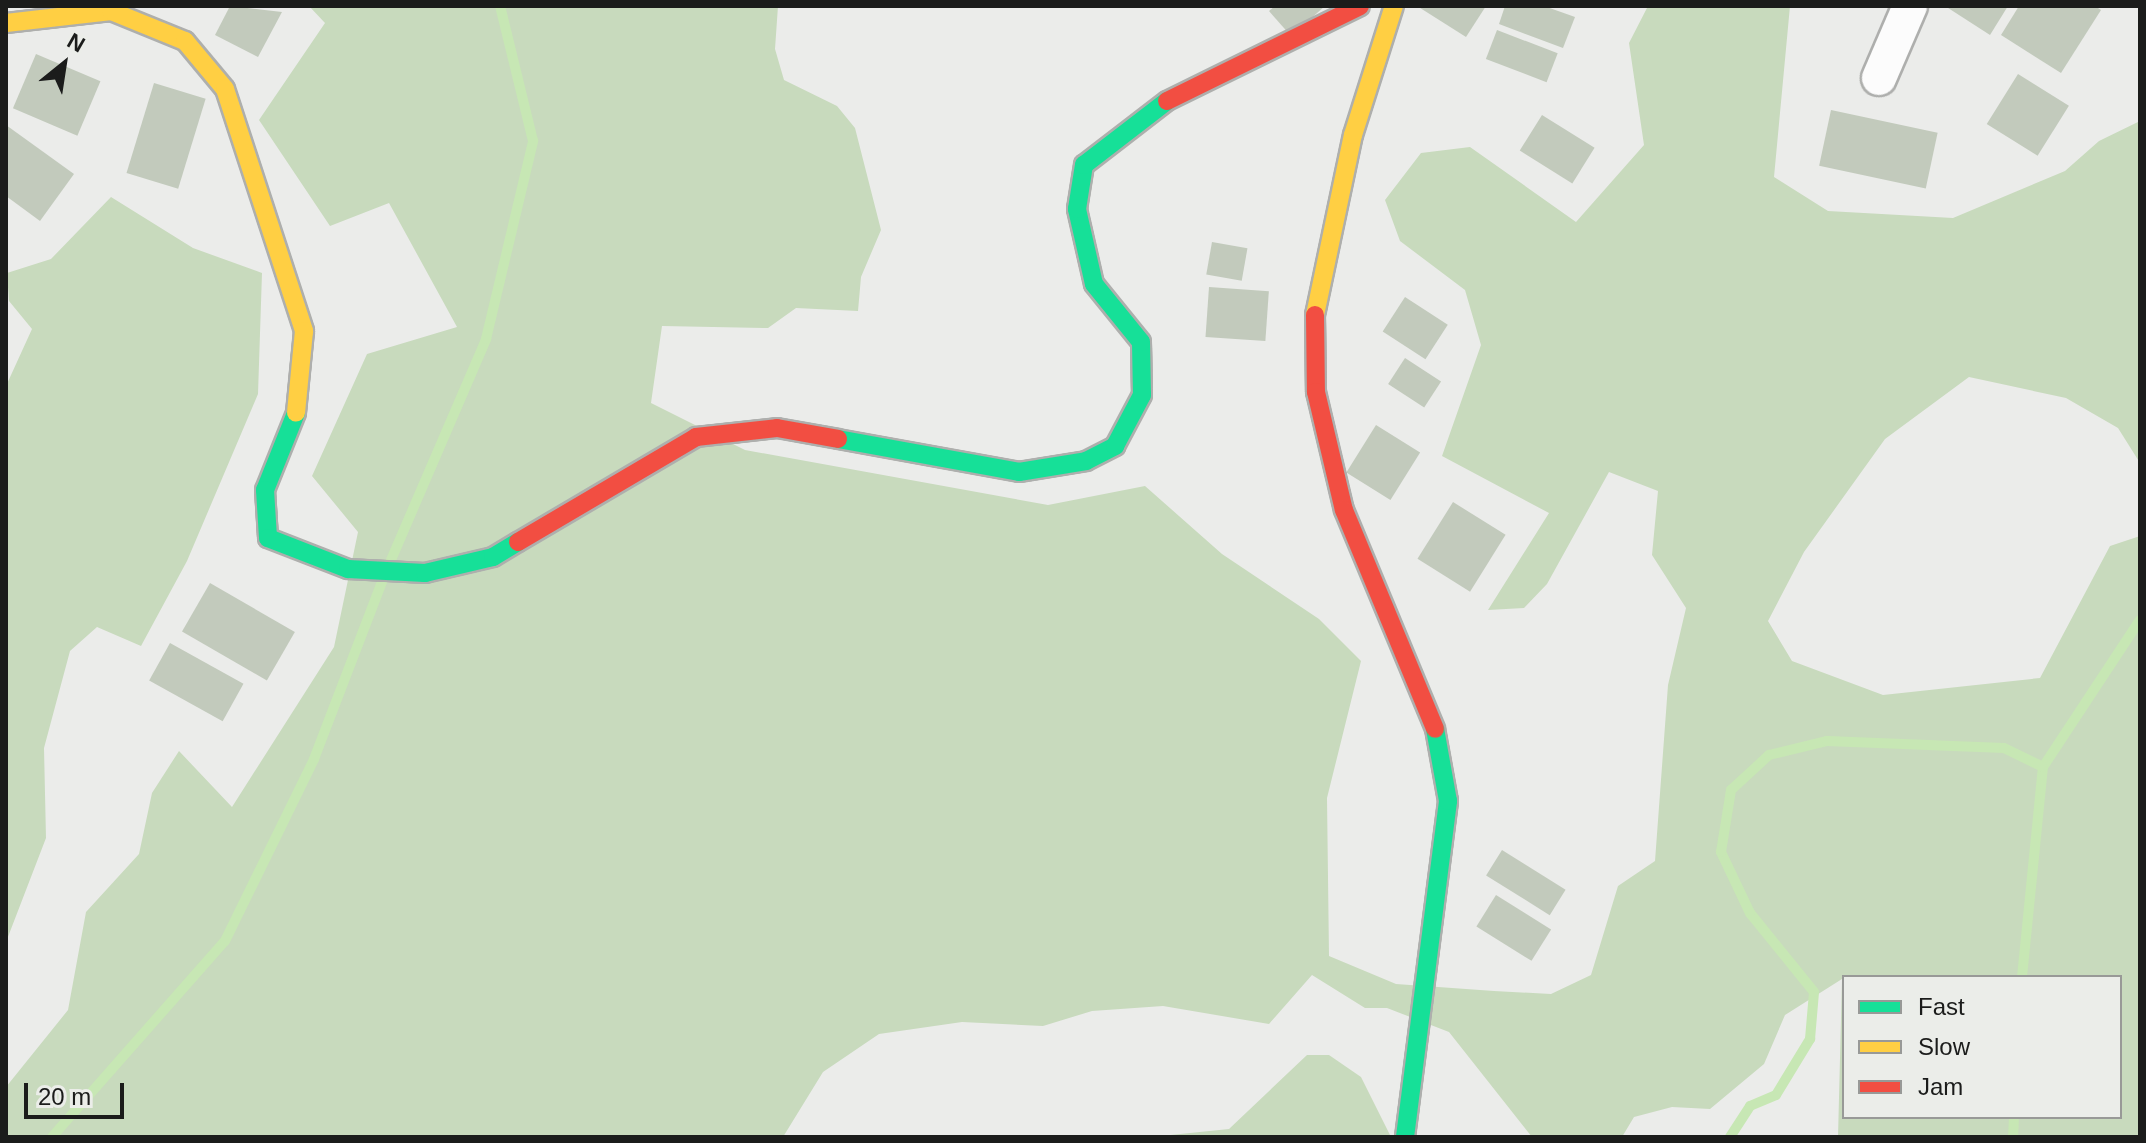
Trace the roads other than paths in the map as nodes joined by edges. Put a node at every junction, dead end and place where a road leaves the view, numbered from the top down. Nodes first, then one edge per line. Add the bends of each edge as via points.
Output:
1 (1360, 6) edge
2 (1394, 6) edge
3 (1910, 6) edge
4 (6, 23) edge
5 (1879, 78) dead end
6 (1405, 1137) edge

1 - 4 street via 1165,102 1084,165 1077,209 1094,284 1141,342 1144,366 1142,395 1115,446 1086,461 1019,472 777,428 696,437 493,557 425,573 348,569 268,538 265,490 299,405 304,331 225,89 185,41 111,11
2 - 6 street via 1353,135 1315,314 1316,392 1344,510 1413,664 1440,743 1448,801
3 - 5 street

